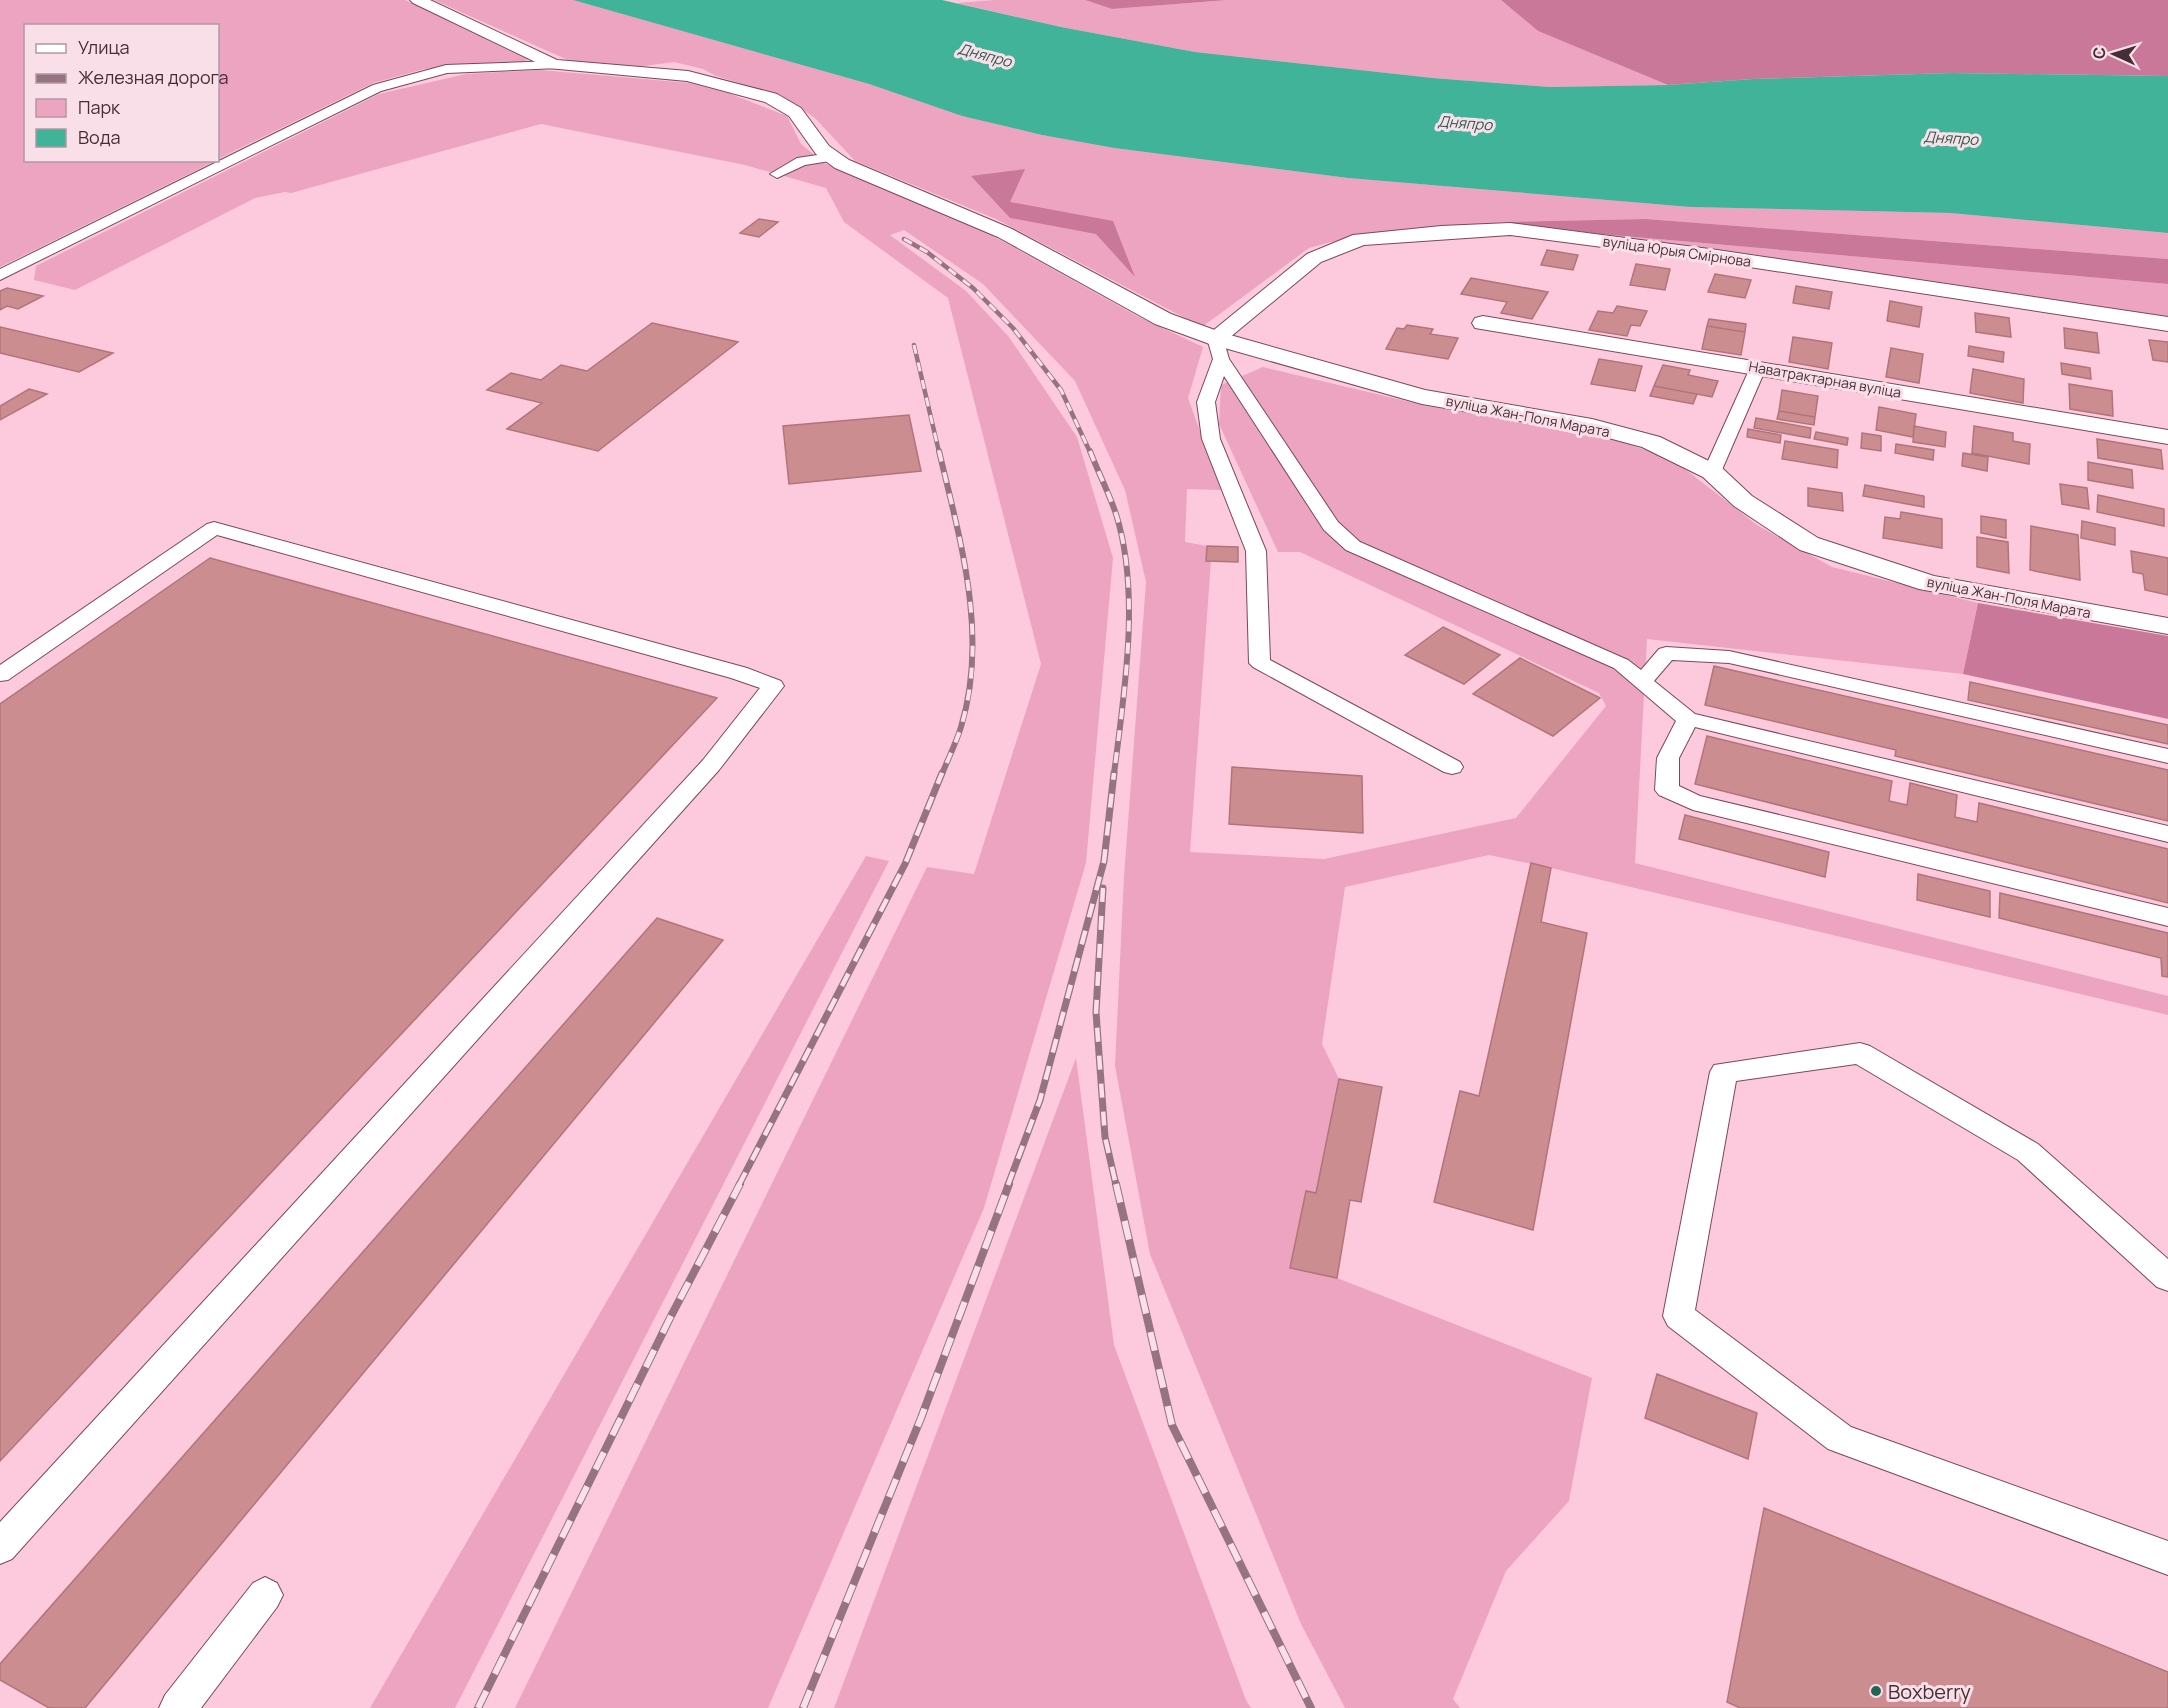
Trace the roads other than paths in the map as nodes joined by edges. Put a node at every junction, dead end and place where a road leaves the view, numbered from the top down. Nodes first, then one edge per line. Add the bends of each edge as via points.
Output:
1 (418, 0) edge
2 (554, 64) junction
3 (831, 157) junction
4 (777, 174) dead end
5 (0, 275) edge
6 (1483, 323) dead end
7 (2168, 324) edge
8 (1218, 348) junction
9 (1758, 368) junction
10 (2168, 437) edge
11 (1712, 472) junction
12 (2168, 626) edge
13 (0, 675) edge
14 (1642, 682) junction
15 (1688, 718) junction
16 (2168, 756) edge
17 (1452, 766) dead end
18 (2168, 834) edge
19 (2168, 917) edge
20 (2168, 1278) edge
21 (0, 1547) edge
22 (2168, 1558) edge
23 (265, 1595) dead end
24 (178, 1708) edge

1 - 2 street
2 - 3 street via 688,76 771,98 795,112
2 - 5 lane via 446,69 377,87
3 - 4 lane via 802,161
3 - 8 street, вуліца Жан-Поля Марата via 1005,233
6 - 9 street, Наватрактарная вуліца
7 - 8 street, вуліца Юрыя Смірнова via 1510,229 1359,239 1314,258
8 - 11 street, вуліца Жан-Поля Марата via 1422,397 1592,426 1641,439
8 - 14 lane via 1331,526 1353,546 1621,664
8 - 17 lane via 1206,402 1211,439 1256,551 1260,663
9 - 10 street, Наватрактарная вуліца
9 - 11 lane
11 - 12 street, вуліца Жан-Поля Марата via 1743,501 1809,544 1929,583
13 - 21 lane via 214,528 739,673 773,686 711,765
14 - 15 lane
14 - 16 lane via 1666,654 1729,657
15 - 18 lane
15 - 19 lane via 1668,758 1667,790 1693,802
20 - 22 lane via 2028,1152 1860,1053 1725,1072 1679,1316 1840,1438
23 - 24 lane

